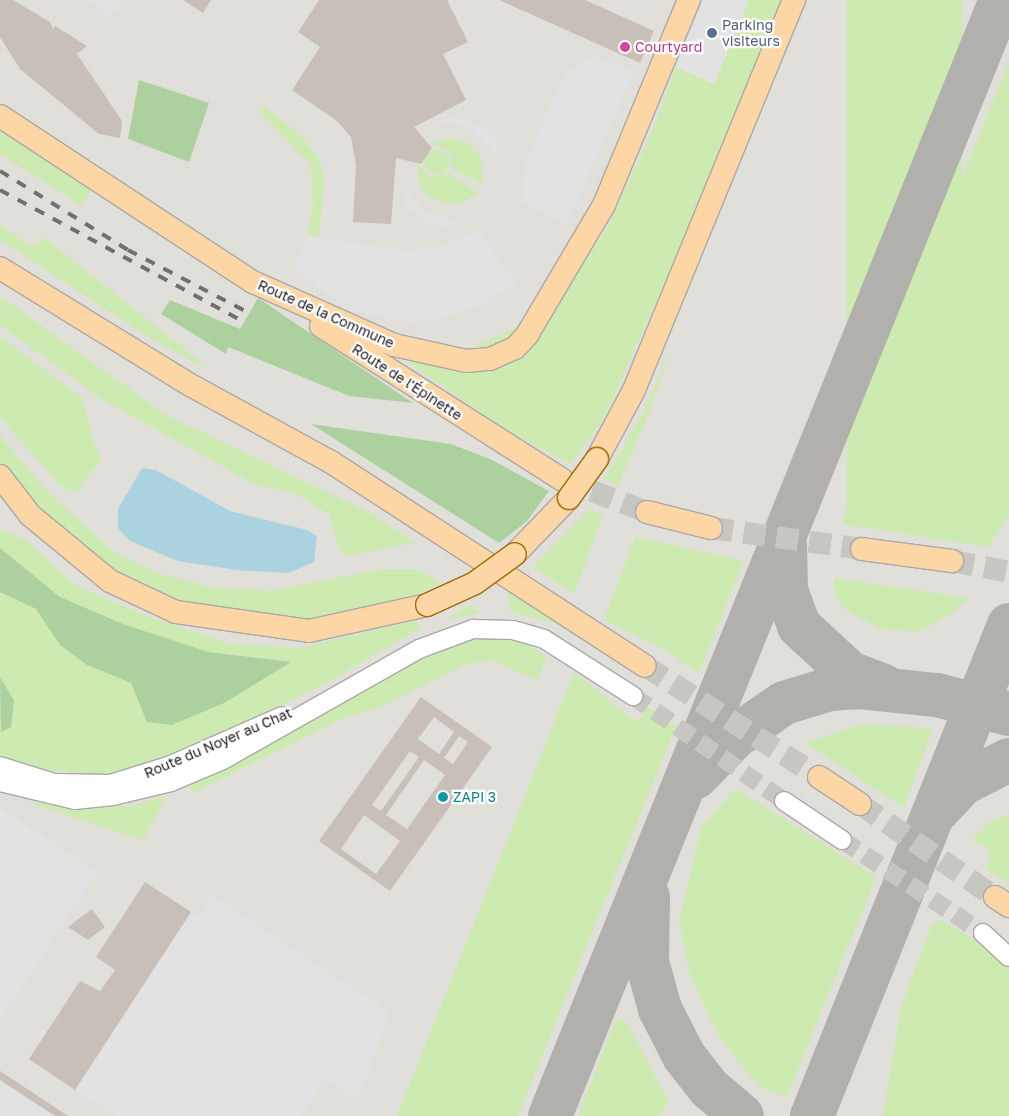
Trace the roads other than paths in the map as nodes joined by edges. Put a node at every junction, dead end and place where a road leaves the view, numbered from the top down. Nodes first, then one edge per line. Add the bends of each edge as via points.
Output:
1 (689, 0) edge
2 (794, 0) edge
3 (0, 103) edge
4 (0, 116) edge
5 (39, 141) junction
6 (0, 268) edge
7 (253, 282) junction
8 (0, 476) edge
9 (565, 489) junction
10 (647, 512) tunnel mouth
11 (711, 528) tunnel mouth
12 (862, 550) tunnel mouth
13 (952, 561) tunnel mouth
14 (645, 666) tunnel mouth
15 (347, 688) junction
16 (633, 696) tunnel mouth
17 (5, 770) edge
18 (819, 777) tunnel mouth
19 (0, 782) edge
20 (784, 801) tunnel mouth
21 (860, 804) tunnel mouth
22 (842, 840) tunnel mouth
23 (1009, 949) edge
24 (1009, 957) edge

1 - 7 main road, Route de la Commune via 604,205 544,311 509,352 466,361 394,345
2 - 9 main road, bridge via 634,390 597,459
3 - 5 street
4 - 5 main road, Route de la Commune
5 - 7 main road, Route de la Commune
6 - 14 main road via 192,386 330,462
7 - 9 main road, Route de l'Épinette
8 - 9 main road, bridge via 30,515 110,581 176,612 309,632 427,605 475,583 515,554
10 - 11 main road
12 - 13 main road
15 - 16 street, Route du Noyer au Chat via 419,649 473,629 501,630 544,639
15 - 17 street, Route du Noyer au Chat via 171,765 125,780 74,786
15 - 19 street, Route du Noyer au Chat via 223,760 139,791 75,800
18 - 21 main road
20 - 22 street
23 - 24 street via 983,933

